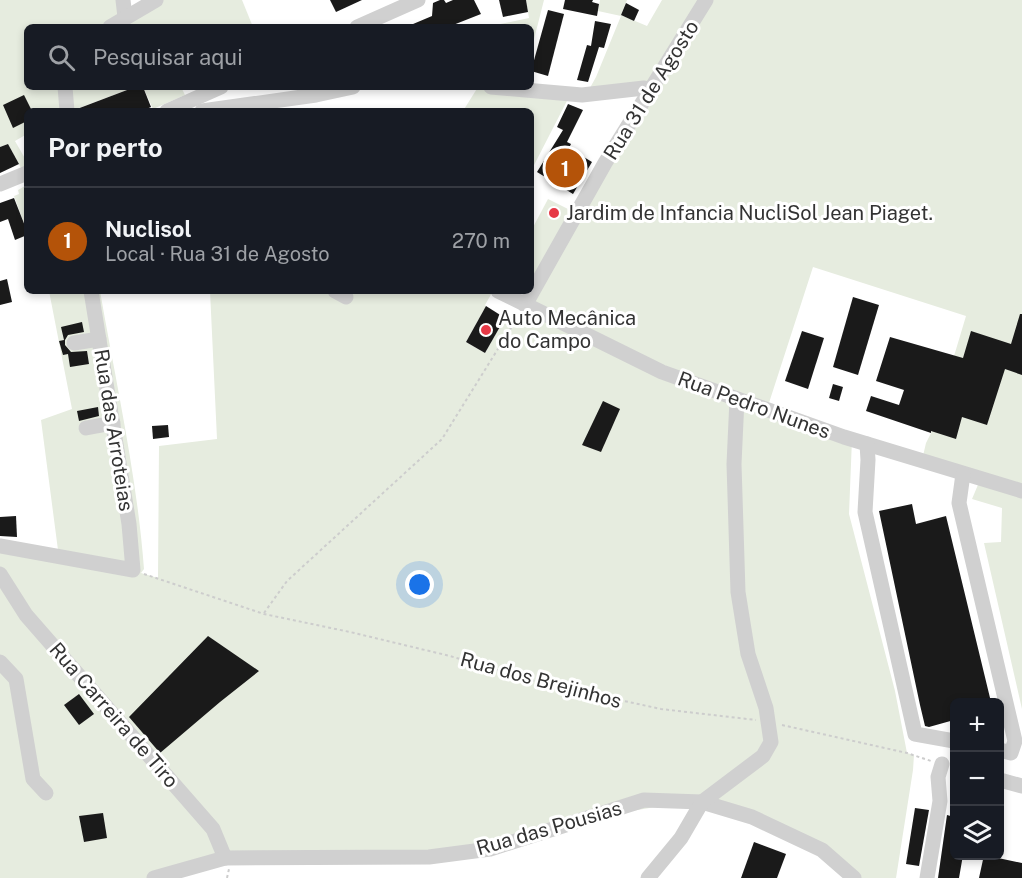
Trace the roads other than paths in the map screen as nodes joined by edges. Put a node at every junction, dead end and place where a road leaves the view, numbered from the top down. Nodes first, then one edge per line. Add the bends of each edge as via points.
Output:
1 (123, 0) edge
2 (156, 0) edge
3 (418, 0) edge
4 (706, 0) edge
5 (125, 18) junction
6 (115, 24) edge
7 (364, 24) edge
8 (65, 90) edge
9 (216, 90) edge
10 (339, 90) edge
11 (525, 90) edge
12 (651, 90) junction
13 (190, 107) edge
14 (67, 108) edge
15 (223, 108) edge
16 (24, 174) edge
17 (0, 184) edge
18 (534, 289) edge
19 (91, 294) edge
20 (504, 294) edge
21 (531, 294) edge
22 (525, 305) junction
23 (99, 342) junction
24 (75, 347) dead end
25 (737, 399) junction
26 (113, 423) junction
27 (86, 428) dead end
28 (867, 444) junction
29 (963, 474) junction
30 (1022, 491) edge
31 (0, 546) edge
32 (0, 574) edge
33 (0, 662) edge
34 (950, 740) edge
35 (1004, 751) edge
36 (942, 764) road end
37 (1004, 781) edge
38 (1022, 786) edge
39 (46, 793) dead end
40 (702, 802) junction
41 (225, 858) junction
42 (154, 878) edge
43 (648, 878) edge
44 (854, 878) edge
45 (927, 878) edge

1 - 5 street
2 - 5 street
3 - 7 street
4 - 12 street, Rua 31 de Agosto
5 - 6 street
8 - 14 street
9 - 13 street
10 - 15 street
11 - 12 street via 582,95
12 - 18 street, Rua 31 de Agosto
16 - 17 street
19 - 23 street, Rua das Arroteias
20 - 22 street, Rua Pedro Nunes
21 - 22 street, Rua 31 de Agosto
22 - 25 street, Rua Pedro Nunes via 662,372
23 - 24 street
23 - 26 street, Rua das Arroteias
25 - 28 street, Rua Pedro Nunes
25 - 40 street via 734,464 738,592 748,654 766,708 771,742 763,756
26 - 27 street
26 - 31 street, Rua das Arroteias via 133,570
28 - 29 street, Rua Pedro Nunes
28 - 34 street via 865,512 915,734
29 - 30 street, Rua Pedro Nunes
29 - 35 street via 959,503 1015,741 1011,753
32 - 41 street, Rua Carreira de Tiro via 26,615 213,829
33 - 39 street via 16,679 33,779
36 - 45 street
37 - 38 street
40 - 41 street, Rua das Pousias via 644,800 490,849 429,857
40 - 43 street via 681,838
40 - 44 street, Rua das Pousias via 752,817 822,850
41 - 42 street, Rua das Pousias

